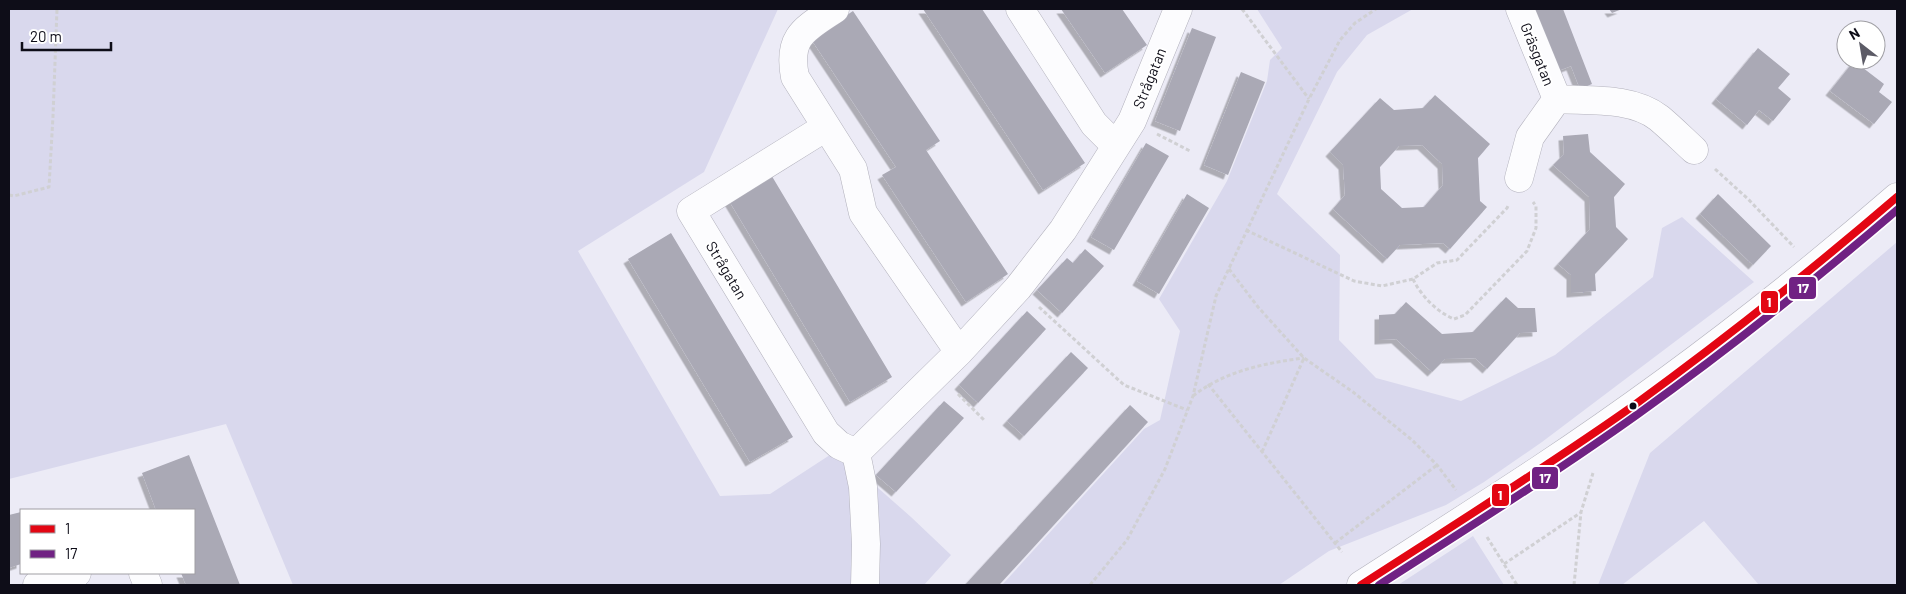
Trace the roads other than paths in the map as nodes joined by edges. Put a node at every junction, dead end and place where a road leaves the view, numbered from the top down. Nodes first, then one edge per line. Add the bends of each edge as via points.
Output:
1 (835, 9) edge
2 (1020, 9) edge
3 (1178, 9) edge
4 (1520, 9) edge
5 (1557, 99) junction
6 (826, 127) junction
7 (1116, 146) junction
8 (1694, 150) road end
9 (1519, 178) road end
10 (1897, 197) edge
11 (959, 352) junction
12 (856, 453) junction
13 (74, 574) edge
14 (37, 585) edge
15 (865, 585) edge
16 (1361, 585) edge

1 - 6 street via 803,32 794,45 792,60 795,77
2 - 7 street via 1094,124
3 - 7 street, Strågatan via 1132,121
4 - 5 street, Gräsgatan
5 - 8 street, Gräsgatan via 1626,104 1642,109 1658,117
5 - 9 street, Gräsgatan via 1530,137
6 - 11 street via 853,169 863,213
6 - 12 street, Strågatan via 691,211 826,432 839,445
7 - 11 street, Strågatan via 1063,230 1018,288
10 - 16 street via 1814,268 1632,406
11 - 12 street, Strågatan
12 - 15 street via 863,488
13 - 14 street

